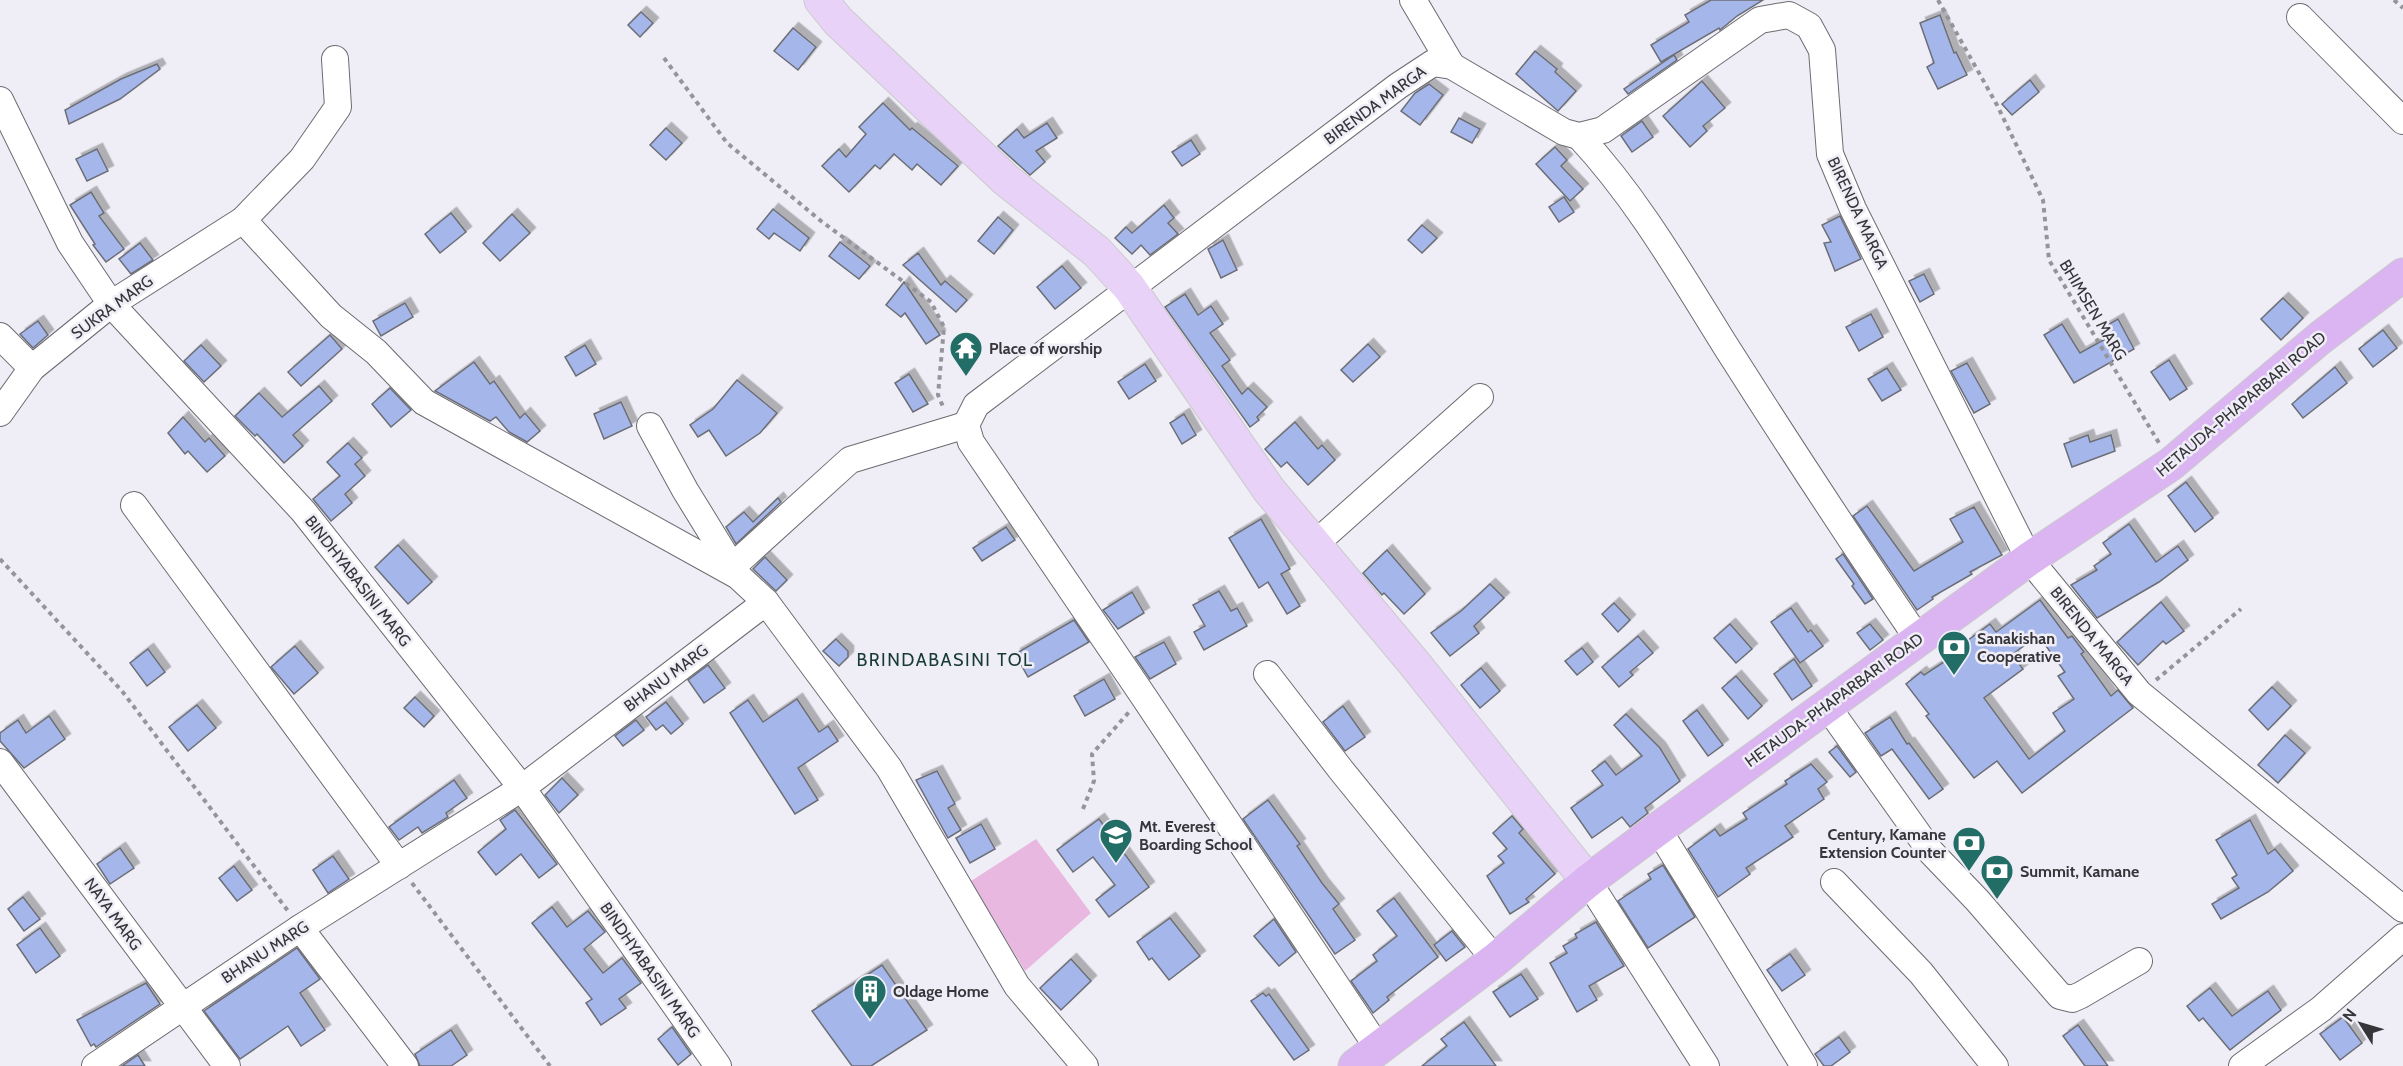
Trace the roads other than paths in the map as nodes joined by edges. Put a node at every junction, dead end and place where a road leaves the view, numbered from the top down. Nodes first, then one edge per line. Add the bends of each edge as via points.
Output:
1 (821, 0) edge
2 (1413, 0) edge
3 (2301, 17) dead end
4 (335, 59) dead end
5 (1452, 66) junction
6 (0, 100) edge
7 (2403, 120) edge
8 (1579, 136) junction
9 (243, 220) junction
10 (2403, 275) edge
11 (1129, 287) junction
12 (111, 303) junction
13 (0, 336) edge
14 (32, 368) junction
15 (1480, 397) dead end
16 (0, 413) edge
17 (966, 425) junction
18 (650, 426) dead end
19 (134, 505) dead end
20 (1315, 544) junction
21 (2029, 559) junction
22 (735, 572) junction
23 (766, 602) junction
24 (1918, 639) junction
25 (1267, 674) dead end
26 (1827, 705) junction
27 (0, 762) edge
28 (522, 788) junction
29 (1658, 829) junction
30 (399, 866) junction
31 (1588, 881) junction
32 (1834, 882) dead end
33 (2403, 909) edge
34 (300, 928) junction
35 (2403, 937) edge
36 (1495, 960) junction
37 (2139, 961) dead end
38 (181, 1006) junction
39 (1366, 1057) edge
40 (95, 1066) edge
41 (227, 1066) edge
42 (405, 1066) edge
43 (718, 1066) edge
44 (1085, 1066) edge
45 (1706, 1066) edge
46 (1804, 1066) edge
47 (1995, 1066) edge
48 (2242, 1066) edge

1 - 11 main road via 838,21 997,171 1097,252
2 - 5 street
3 - 7 street
4 - 9 street, SUKRA MARG via 338,106 302,159
5 - 8 street via 1564,132
5 - 11 street, BIRENDA MARGA via 1433,63 1398,86
6 - 12 street, BINDHYABASINI MARG via 70,243
8 - 21 street, BIRENDA MARGA via 1603,130 1760,20 1789,15 1809,26 1822,50 1830,154 1853,208
8 - 24 street via 1604,163 1650,227 1837,520
9 - 12 street, SUKRA MARG
9 - 22 street via 331,316 376,352 424,402
10 - 21 highway, HETAUDA-PHAPARBARI ROAD via 2320,338 2171,464
11 - 17 street, BIRENDA MARGA via 976,405
11 - 20 main road via 1269,490
12 - 14 street, SUKRA MARG
12 - 28 street, BINDHYABASINI MARG via 303,511
13 - 14 street
14 - 16 street, SUKRA MARG
15 - 20 street
17 - 22 street via 850,459
17 - 39 street via 971,442 1144,697
18 - 22 street
19 - 30 street
20 - 31 main road
21 - 24 highway, HETAUDA-PHAPARBARI ROAD
21 - 33 street, BIRENDA MARGA via 2139,693
22 - 23 street
23 - 28 street, BHANU MARG
23 - 44 street via 889,768 1017,986
24 - 26 highway, HETAUDA-PHAPARBARI ROAD
25 - 36 street
26 - 29 highway, HETAUDA-PHAPARBARI ROAD
26 - 37 street via 1931,852 2060,996 2072,999
27 - 38 street, NAYA MARG
28 - 30 street, BHANU MARG
28 - 43 street, BINDHYABASINI MARG
29 - 31 highway, HETAUDA-PHAPARBARI ROAD
29 - 46 street
30 - 34 street, BHANU MARG
31 - 36 highway, HETAUDA-PHAPARBARI ROAD
31 - 45 street
32 - 47 street via 1921,973
34 - 38 street, BHANU MARG
34 - 42 street
35 - 48 street via 2321,1009
36 - 39 highway, HETAUDA-PHAPARBARI ROAD
38 - 40 street, BHANU MARG
38 - 41 street, NAYA MARG

